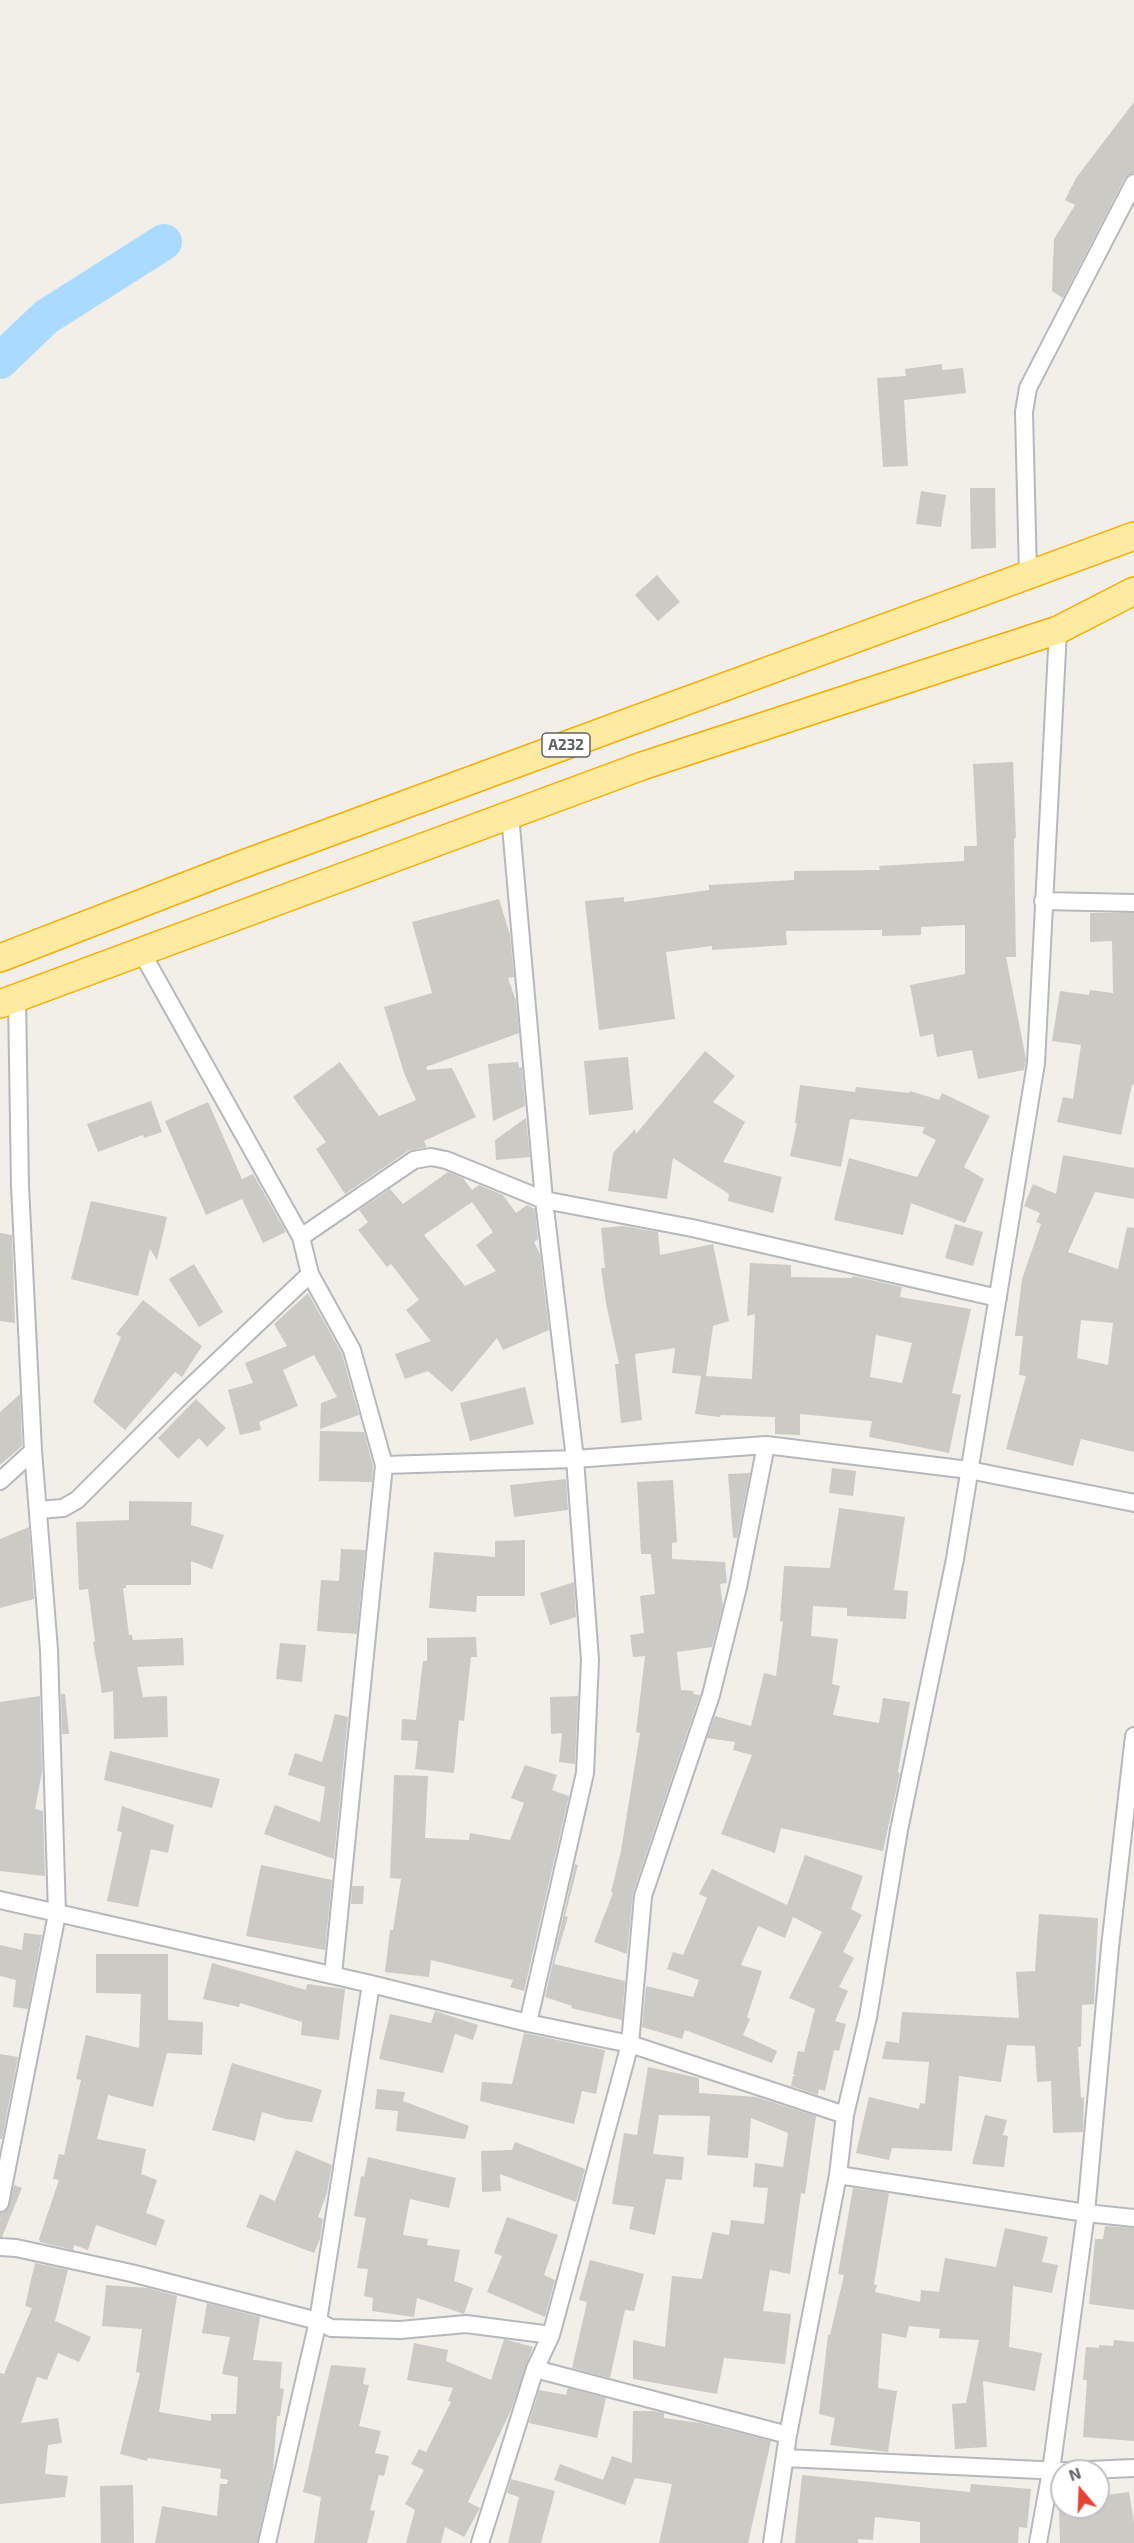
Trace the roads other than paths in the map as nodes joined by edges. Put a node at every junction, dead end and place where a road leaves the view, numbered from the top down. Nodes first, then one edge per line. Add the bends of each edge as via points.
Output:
1 (1134, 183) edge
2 (1134, 536) edge
3 (1028, 575) junction
4 (1134, 591) edge
5 (1058, 630) junction
6 (626, 723) junction
7 (642, 766) junction
8 (510, 815) junction
9 (1043, 901) junction
10 (1134, 903) edge
11 (142, 953) junction
12 (0, 958) edge
13 (9, 1001) edge
14 (544, 1200) junction
15 (301, 1237) junction
16 (310, 1274) junction
17 (998, 1298) junction
18 (766, 1445) junction
19 (33, 1451) junction
20 (575, 1459) junction
21 (384, 1465) junction
22 (969, 1470) junction
23 (0, 1481) edge
24 (1134, 1503) edge
25 (39, 1510) junction
26 (1134, 1736) edge
27 (0, 1900) edge
28 (57, 1914) junction
29 (333, 1975) junction
30 (371, 1984) junction
31 (528, 2023) junction
32 (630, 2044) junction
33 (845, 2115) junction
34 (838, 2175) junction
35 (0, 2203) edge
36 (1086, 2213) junction
37 (1134, 2218) edge
38 (0, 2247) edge
39 (318, 2321) junction
40 (551, 2335) junction
41 (535, 2369) junction
42 (788, 2435) junction
43 (785, 2458) junction
44 (1060, 2459) edge
45 (1134, 2468) edge
46 (1110, 2469) edge
47 (1050, 2471) edge
48 (1050, 2502) edge
49 (267, 2543) edge
50 (480, 2543) edge
51 (772, 2543) edge
52 (1038, 2543) edge

1 - 3 street via 1028,388 1024,412
2 - 3 highway, A232
3 - 6 highway, A232
4 - 5 highway
5 - 7 highway
5 - 9 street
6 - 7 highway
6 - 12 highway, A232
7 - 8 highway
8 - 11 highway
8 - 14 street
9 - 10 street
9 - 17 street via 1036,1063
11 - 13 highway
11 - 15 street
13 - 19 street
14 - 15 street via 446,1160 423,1158 414,1160
14 - 17 street via 692,1228
14 - 20 street
15 - 16 street
16 - 21 street via 352,1350
16 - 25 street via 77,1500 63,1508
17 - 22 street
18 - 20 street
18 - 22 street
18 - 32 street via 738,1587 711,1695 644,1896
19 - 23 street
19 - 25 street
20 - 21 street
20 - 31 street via 590,1660 585,1773
21 - 29 street
22 - 24 street
22 - 33 street via 955,1559 899,1830 868,2017
25 - 28 street via 49,1650
26 - 36 street
27 - 28 street
28 - 29 street
28 - 35 street
29 - 30 street
30 - 31 street
30 - 39 street
31 - 32 street
32 - 33 street
32 - 40 street
33 - 34 street
34 - 36 street
34 - 42 street
36 - 37 street
36 - 44 street
38 - 39 street via 131,2273
39 - 40 street via 336,2329 400,2330 466,2324
39 - 49 street
40 - 41 street
41 - 42 street
41 - 50 street
42 - 43 street
43 - 47 street
43 - 51 street
45 - 46 street
48 - 52 street

